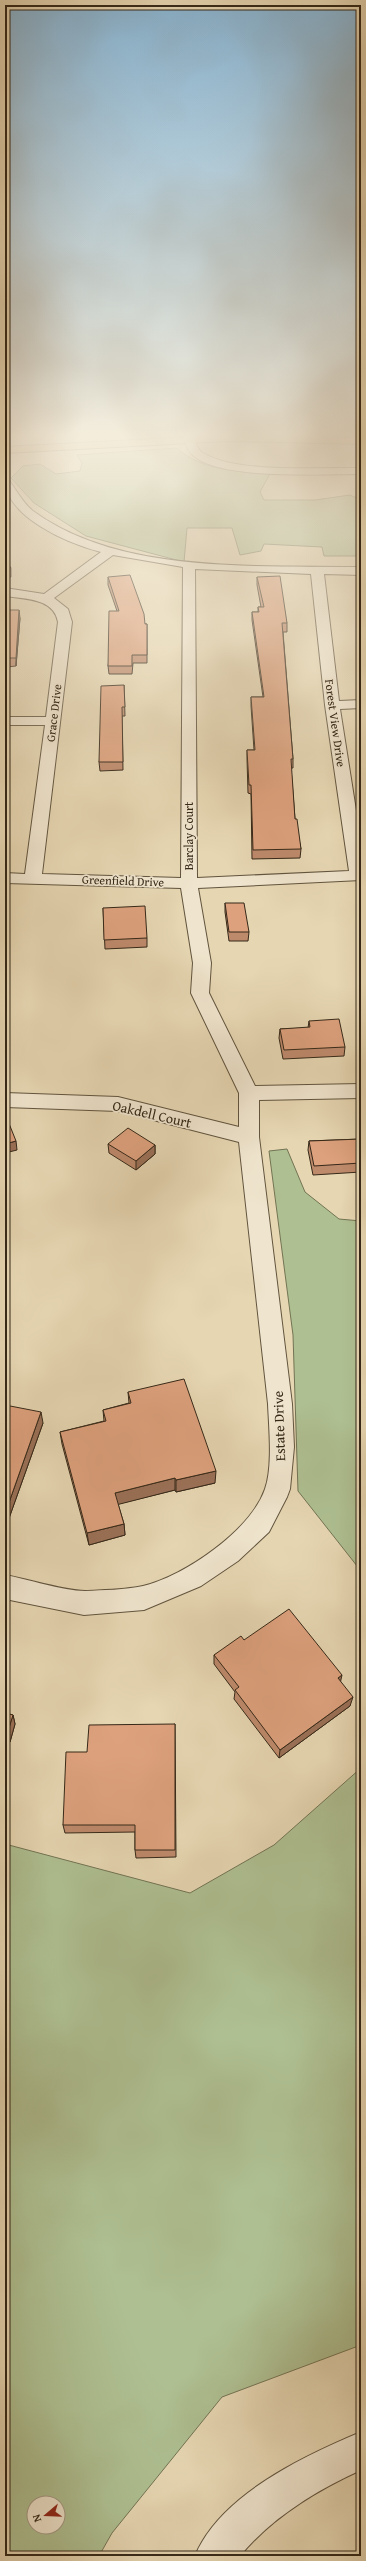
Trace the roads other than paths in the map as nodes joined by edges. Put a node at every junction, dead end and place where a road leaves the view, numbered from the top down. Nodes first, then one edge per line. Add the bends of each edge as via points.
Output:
1 (108, 553) edge
2 (123, 553) edge
3 (189, 566) junction
4 (317, 569) junction
5 (361, 571) edge
6 (5, 592) edge
7 (46, 598) junction
8 (361, 704) edge
9 (332, 705) junction
10 (5, 721) edge
11 (53, 721) junction
12 (359, 875) edge
13 (5, 878) edge
14 (33, 878) junction
15 (189, 883) junction
16 (361, 1092) edge
17 (249, 1093) junction
18 (5, 1100) edge
19 (248, 1137) junction
20 (5, 1587) edge
21 (361, 2451) edge
22 (215, 2556) edge

1 - 7 street
2 - 3 street
3 - 4 street
3 - 15 street, Barclay Court
4 - 5 street
4 - 9 street, Forest View Drive
6 - 7 street
7 - 11 street, Grace Drive via 63,612 65,622
8 - 9 street
9 - 12 street, Forest View Drive
10 - 11 street
11 - 14 street, Grace Drive
12 - 15 street, Greenfield Drive
13 - 14 street, Greenfield Drive
14 - 15 street, Greenfield Drive
15 - 17 street, Barclay Court via 202,963 200,993
16 - 17 street
17 - 19 street, Estate Drive
18 - 19 street, Oakdell Court via 118,1104
19 - 20 street, Estate Drive via 280,1404 282,1448 278,1489 260,1524 229,1553 192,1578 144,1598 84,1603
21 - 22 street via 292,2484 256,2514

